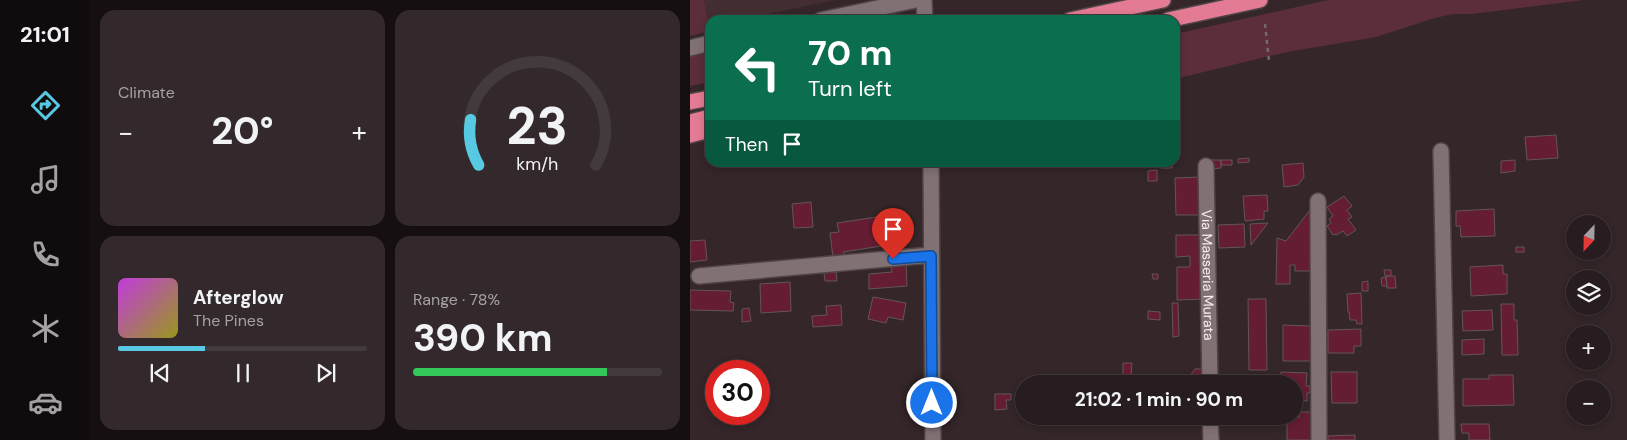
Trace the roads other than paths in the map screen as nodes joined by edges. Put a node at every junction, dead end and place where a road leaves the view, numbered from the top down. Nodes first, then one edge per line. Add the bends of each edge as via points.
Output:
1 (916, 0) edge
2 (924, 0) edge
3 (1163, 0) edge
4 (1260, 0) edge
5 (845, 15) edge
6 (925, 15) edge
7 (1093, 15) edge
8 (1180, 17) edge
9 (705, 44) edge
10 (690, 48) edge
11 (705, 99) edge
12 (690, 102) edge
13 (705, 118) edge
14 (690, 122) edge
15 (705, 131) edge
16 (690, 135) edge
17 (1441, 152) dead end
18 (1206, 166) dead end
19 (931, 167) edge
20 (1318, 201) dead end
21 (931, 256) junction
22 (699, 276) dead end
23 (1210, 375) edge
24 (1210, 425) edge
25 (932, 440) edge
26 (1211, 440) edge
27 (1319, 440) edge
28 (1447, 440) edge

1 - 5 street
2 - 6 street
3 - 7 highway
4 - 8 highway
9 - 10 street
11 - 12 highway
13 - 14 highway
15 - 16 highway
17 - 28 street
18 - 23 street, Via Masseria Murata
19 - 21 street
20 - 27 street
21 - 22 street
21 - 25 street
24 - 26 street

